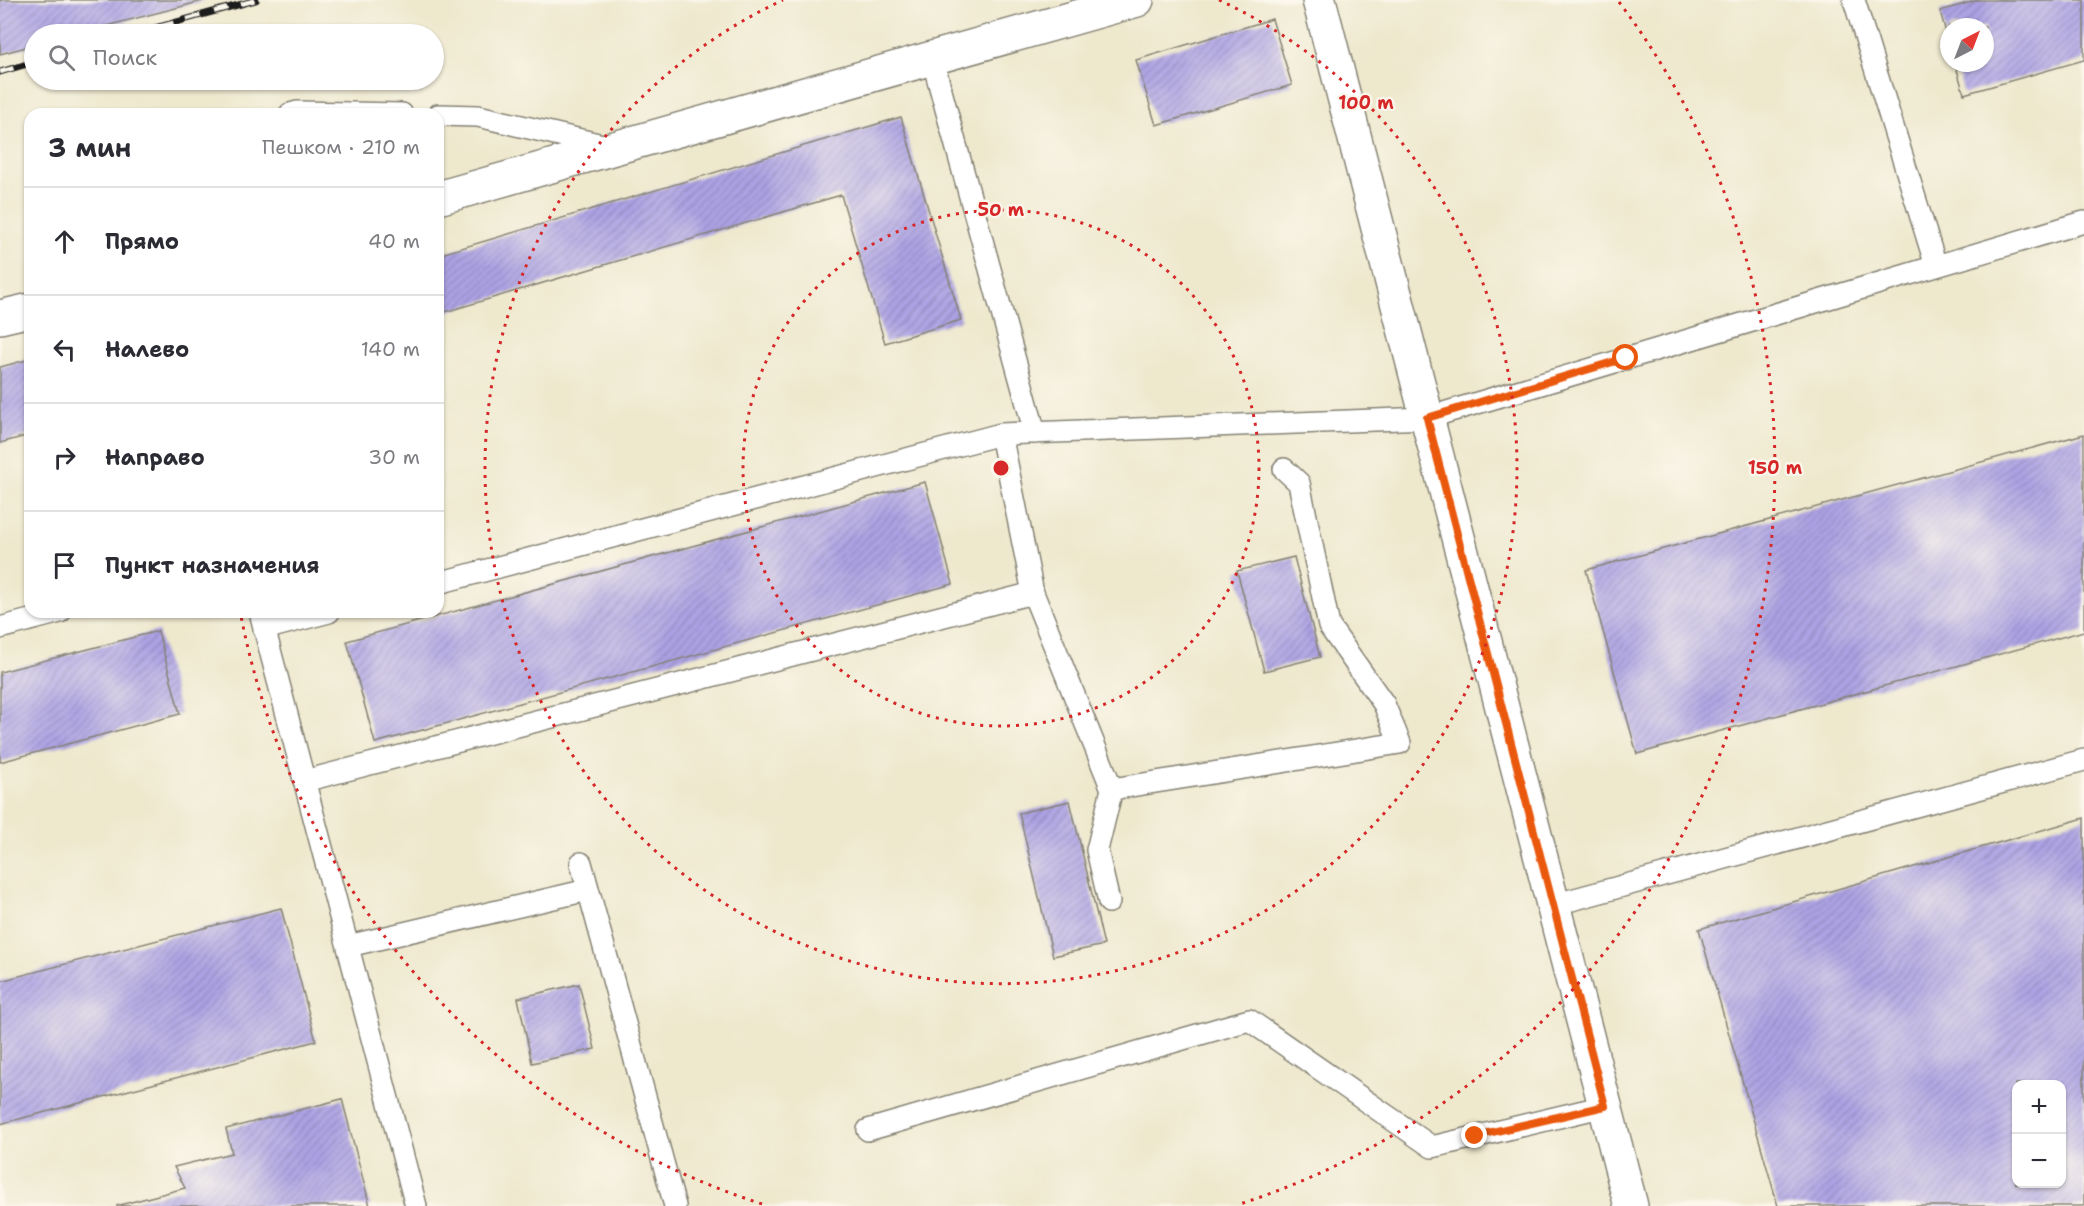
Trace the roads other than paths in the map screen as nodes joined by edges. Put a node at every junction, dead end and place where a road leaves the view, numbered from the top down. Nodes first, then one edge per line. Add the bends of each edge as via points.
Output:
1 (1137, 0) edge
2 (1319, 0) edge
3 (1854, 0) edge
4 (933, 58) junction
5 (444, 115) edge
6 (615, 147) junction
7 (444, 196) edge
8 (2084, 222) edge
9 (1936, 266) junction
10 (24, 311) edge
11 (0, 317) edge
12 (1427, 418) junction
13 (1035, 433) junction
14 (1001, 434) junction
15 (1284, 469) dead end
16 (444, 581) edge
17 (1033, 593) junction
18 (38, 618) edge
19 (284, 618) edge
20 (262, 621) edge
21 (0, 628) edge
22 (2084, 760) edge
23 (304, 781) junction
24 (1112, 789) junction
25 (581, 863) dead end
26 (588, 890) junction
27 (1109, 902) dead end
28 (1553, 905) junction
29 (348, 946) junction
30 (1605, 1106) junction
31 (868, 1130) dead end
32 (416, 1206) edge
33 (673, 1206) edge
34 (1631, 1206) edge

1 - 4 street
2 - 12 street
3 - 9 lane
4 - 6 street
4 - 13 lane
5 - 6 lane via 477,116
6 - 7 street
8 - 9 lane
9 - 12 lane
10 - 11 street
12 - 13 lane
12 - 28 street
13 - 14 lane
14 - 16 lane
14 - 17 lane
15 - 24 lane via 1299,483 1329,626 1384,704 1400,743
17 - 23 lane
17 - 24 lane
18 - 21 lane
19 - 20 lane
20 - 23 lane
22 - 28 lane
23 - 29 lane
24 - 27 lane via 1097,850
25 - 26 lane
26 - 29 lane
26 - 33 lane
28 - 30 street
29 - 32 lane
30 - 31 lane via 1432,1147 1249,1020
30 - 34 street

